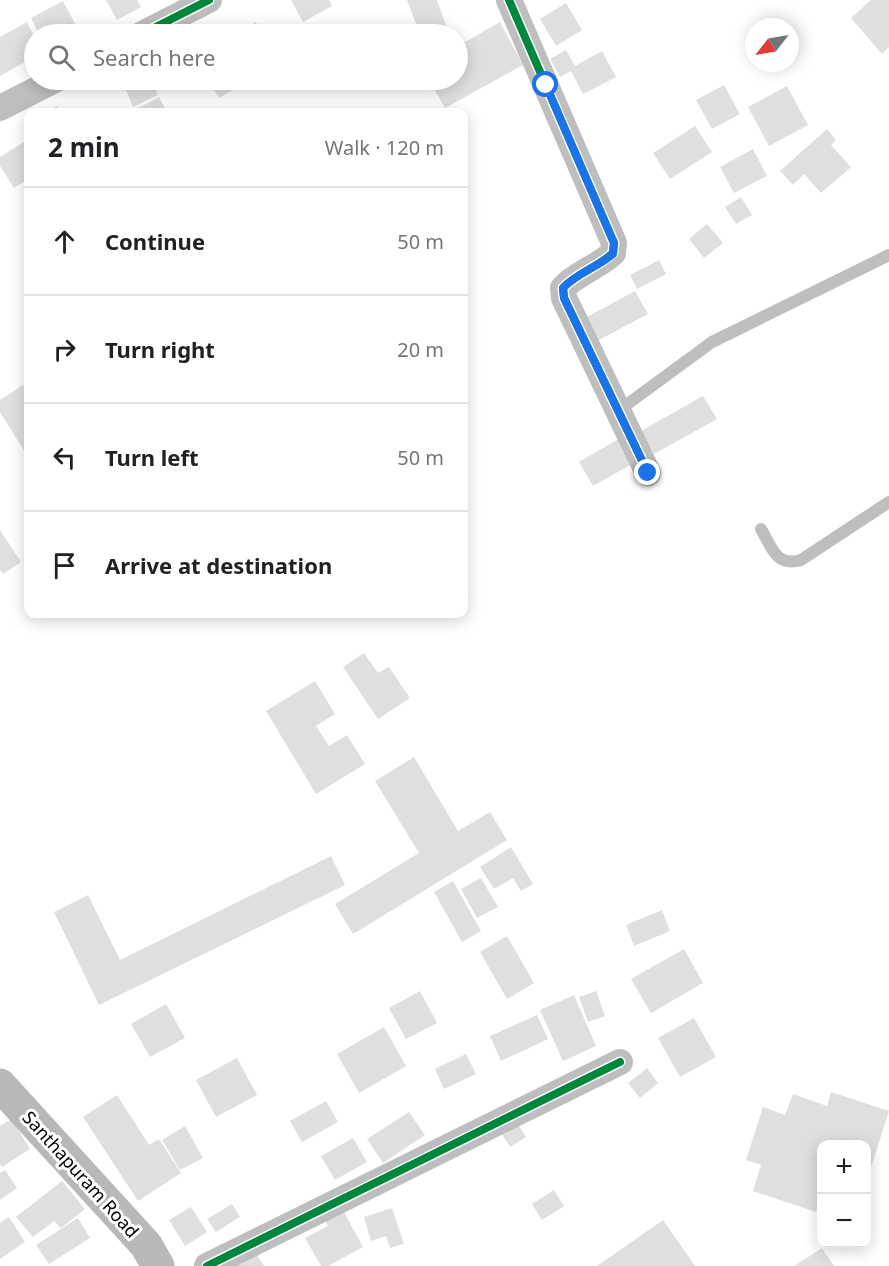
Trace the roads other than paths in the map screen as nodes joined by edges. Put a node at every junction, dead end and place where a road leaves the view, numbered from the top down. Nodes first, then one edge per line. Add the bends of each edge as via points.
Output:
1 (209, 0) edge
2 (509, 0) edge
3 (162, 24) edge
4 (35, 90) edge
5 (0, 108) edge
6 (889, 255) edge
7 (618, 411) junction
8 (648, 473) dead end
9 (889, 502) edge
10 (761, 530) dead end
11 (620, 1062) dead end
12 (0, 1085) edge
13 (158, 1266) edge
14 (207, 1266) edge

1 - 3 street
2 - 7 street via 614,243 613,254 604,262 563,288 564,298
4 - 5 street
6 - 7 lane via 712,342
7 - 8 street
9 - 10 lane via 801,560 789,563 780,560
11 - 14 street
12 - 13 main road, Santhapuram Road via 146,1245

